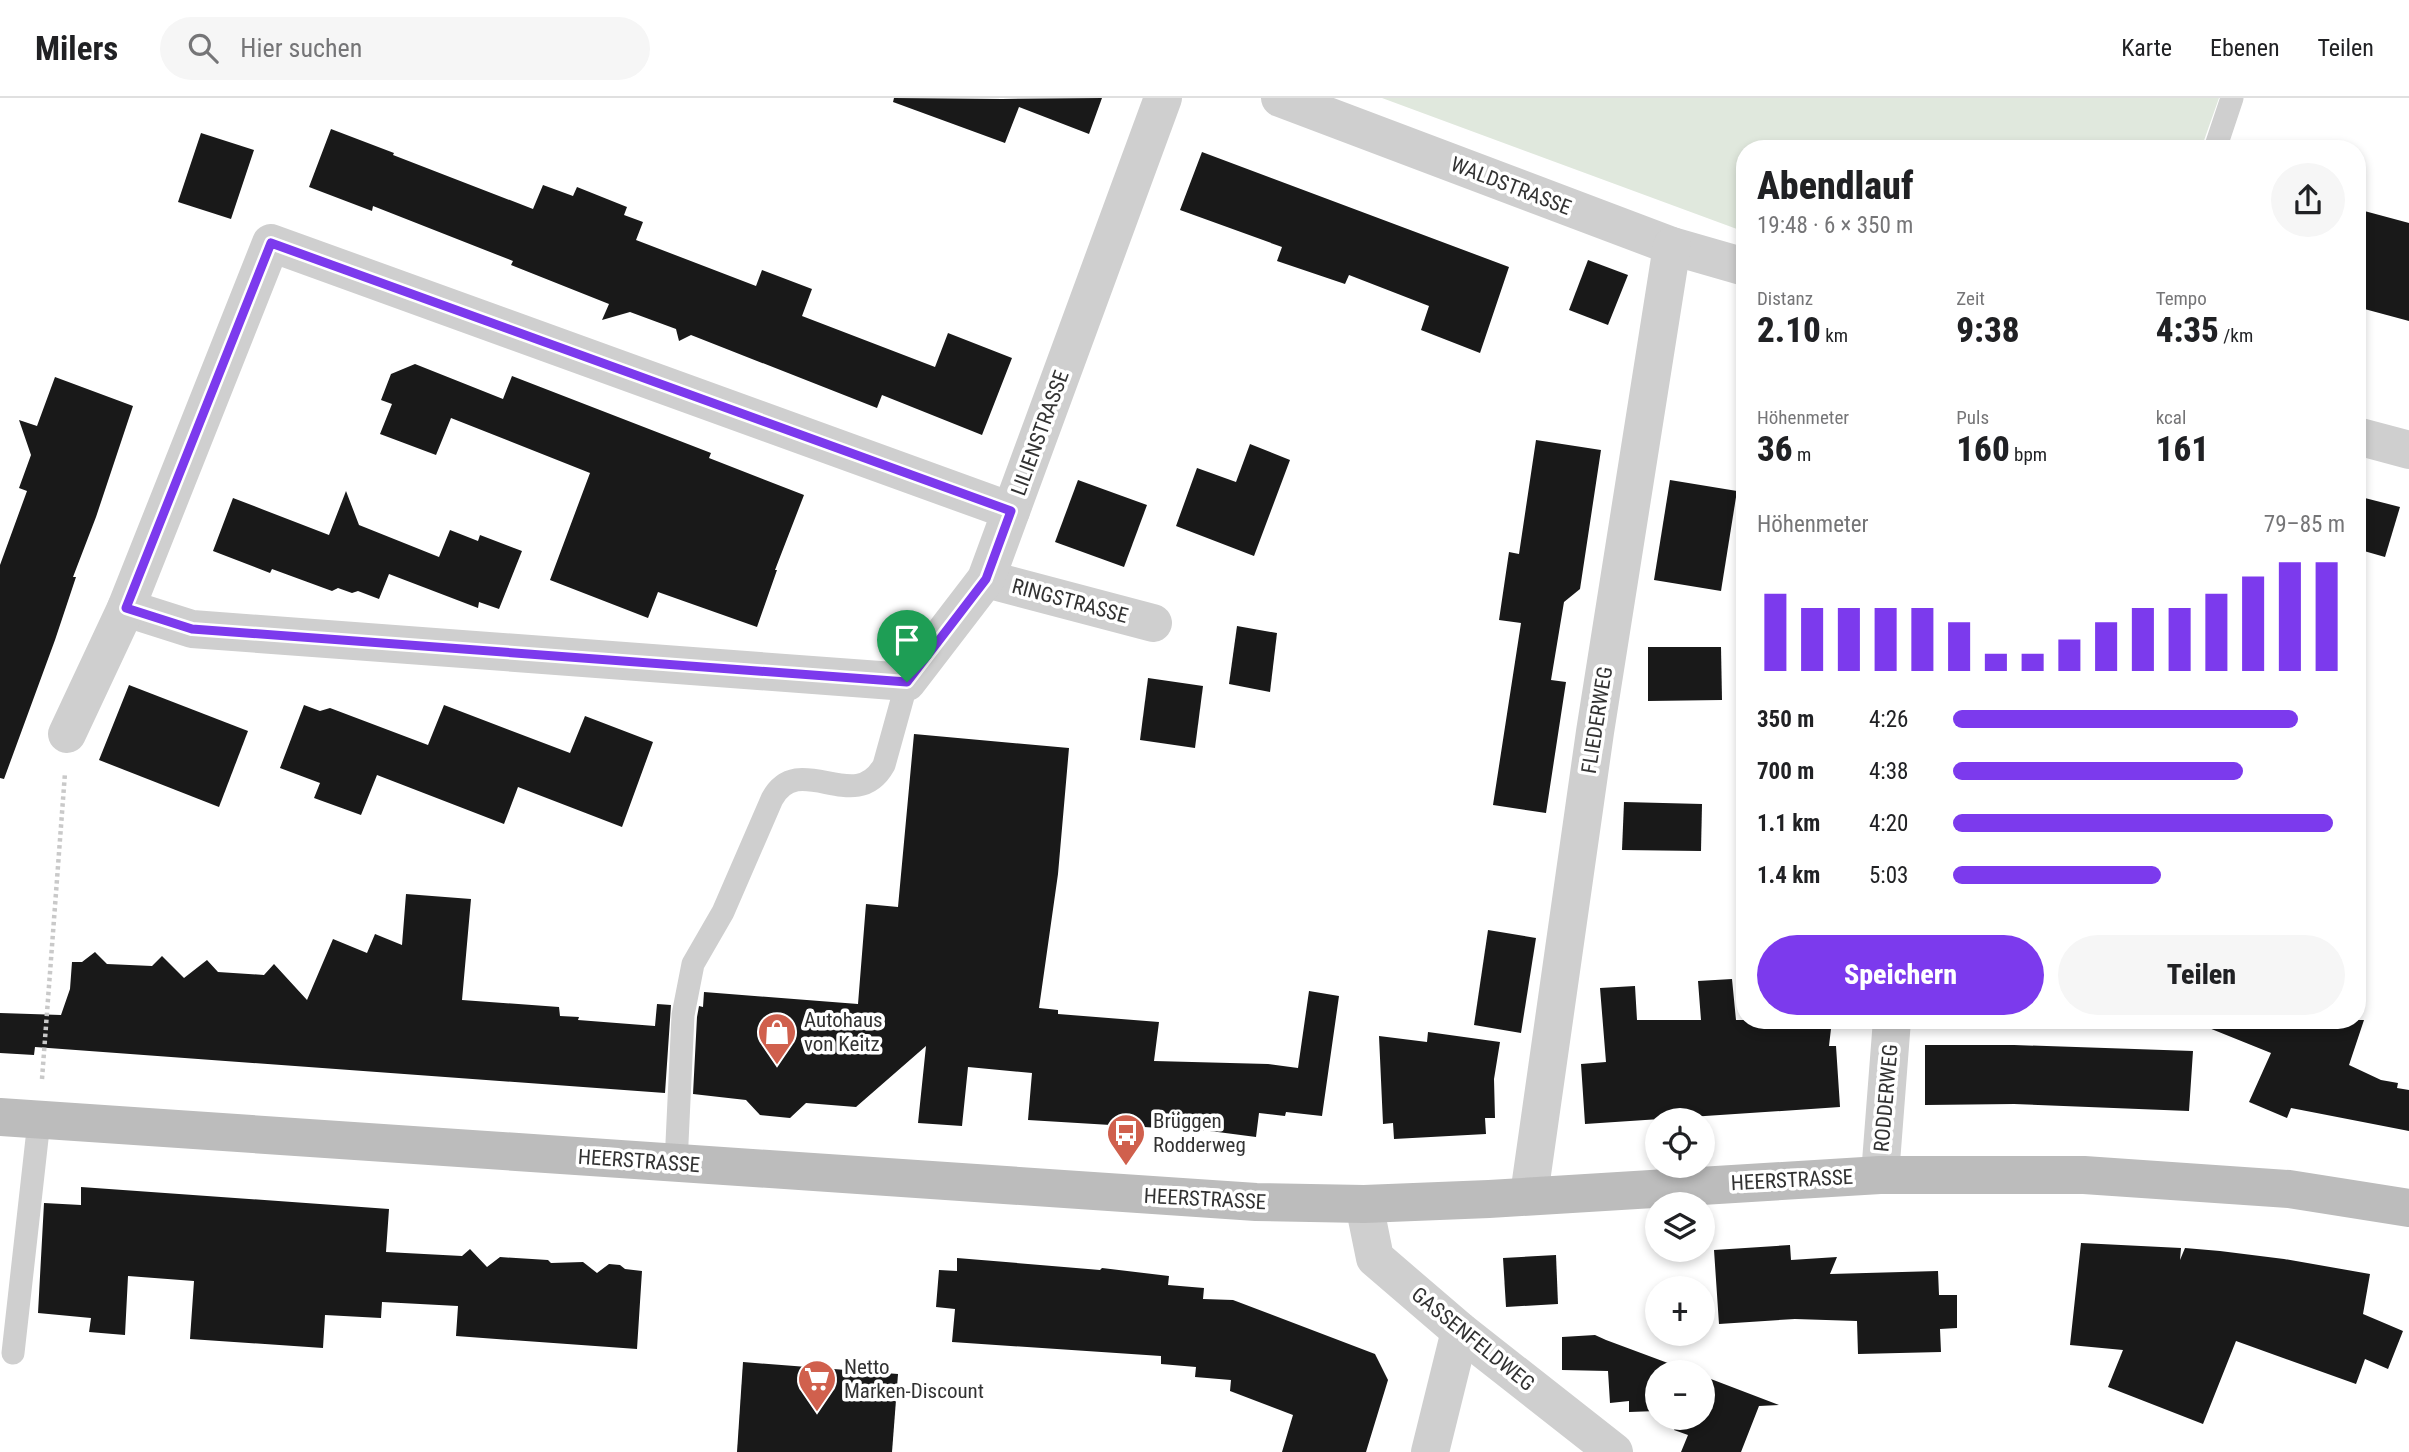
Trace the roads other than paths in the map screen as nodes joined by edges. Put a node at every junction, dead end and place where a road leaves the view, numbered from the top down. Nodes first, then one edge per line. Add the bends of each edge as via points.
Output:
1 (1163, 98) edge
2 (1280, 98) edge
3 (2232, 98) edge
4 (2218, 140) edge
5 (1672, 246) junction
6 (1736, 264) edge
7 (2366, 438) edge
8 (2409, 450) edge
9 (1011, 511) junction
10 (986, 579) junction
11 (126, 608) junction
12 (1153, 623) dead end
13 (907, 682) junction
14 (67, 734) road end
15 (1891, 1029) edge
16 (0, 1117) edge
17 (39, 1121) junction
18 (676, 1164) junction
19 (1880, 1175) junction
20 (1529, 1195) junction
21 (1364, 1204) junction
22 (2409, 1208) edge
23 (1460, 1331) junction
24 (13, 1353) dead end
25 (1430, 1452) edge
26 (1614, 1452) edge

1 - 9 street, LILIENSTRASSE
2 - 5 street, WALDSTRASSE
3 - 4 lane
5 - 6 street, WALDSTRASSE
5 - 20 street, FLIEDERWEG via 1593,746
7 - 8 street
9 - 10 street, LILIENSTRASSE
9 - 11 street via 271,243
10 - 12 street, RINGSTRASSE
10 - 13 street, LILIENSTRASSE
11 - 13 street via 192,629
11 - 14 street
13 - 18 lane via 877,778 854,786 798,779 778,788 772,799 723,912 693,964 683,1014
15 - 19 street, RODDERWEG
16 - 17 main road, HEERSTRASSE
17 - 18 main road, HEERSTRASSE
17 - 24 lane
18 - 21 main road, HEERSTRASSE via 1133,1196
19 - 20 main road, HEERSTRASSE
19 - 22 main road, HEERSTRASSE via 2084,1175 2289,1189
20 - 21 main road, HEERSTRASSE
21 - 23 street, GASSENFELDWEG via 1375,1258
23 - 25 street
23 - 26 street, GASSENFELDWEG

